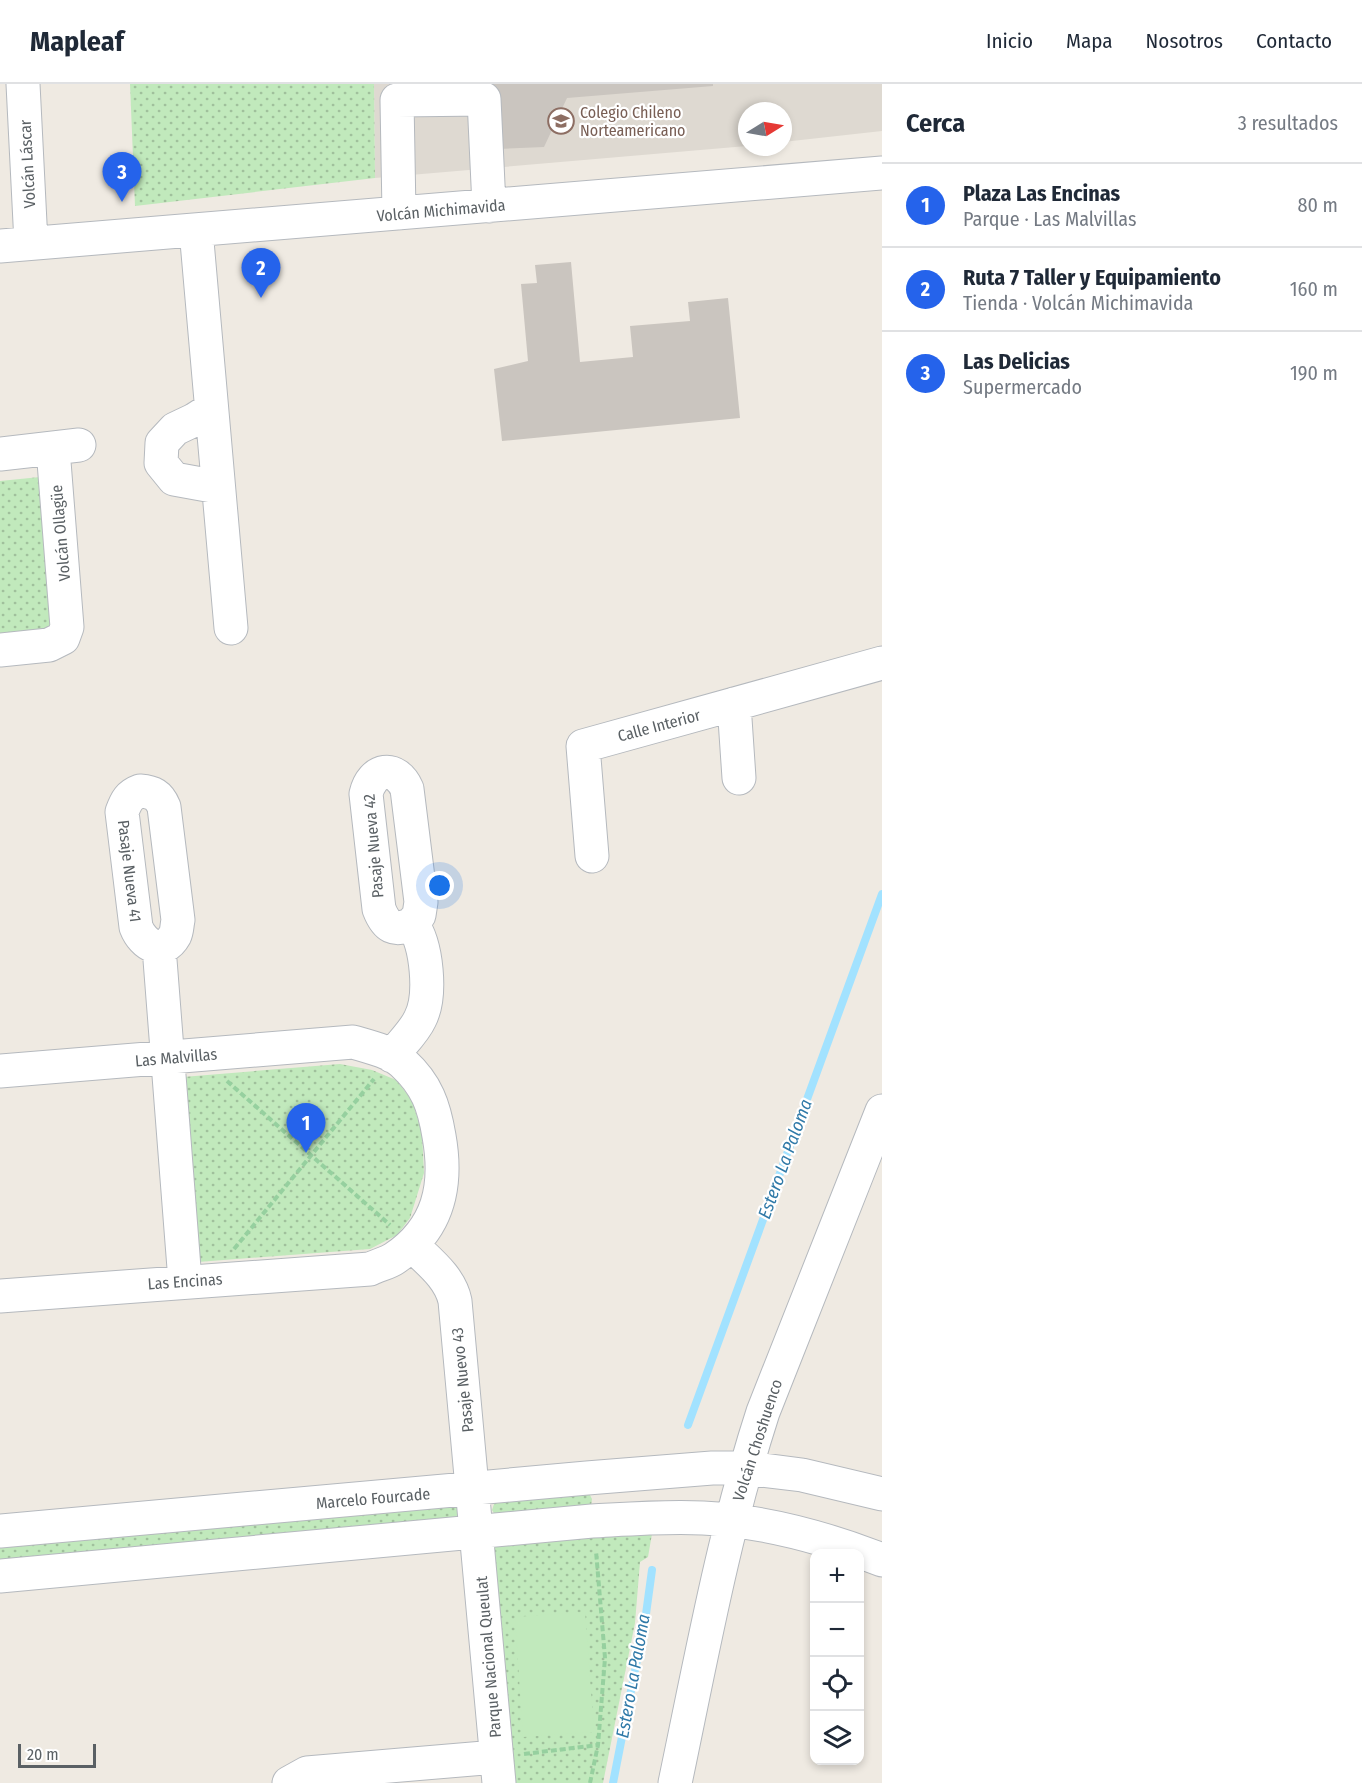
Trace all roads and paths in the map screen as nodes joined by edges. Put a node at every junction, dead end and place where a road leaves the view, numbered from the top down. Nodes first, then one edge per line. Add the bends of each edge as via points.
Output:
1 (23, 84) edge
2 (882, 173) edge
3 (489, 206) junction
4 (399, 213) junction
5 (196, 230) junction
6 (16, 245) edge
7 (211, 409) junction
8 (0, 454) edge
9 (218, 487) junction
10 (231, 628) dead end
11 (0, 650) edge
12 (882, 663) edge
13 (735, 704) junction
14 (739, 778) dead end
15 (592, 856) dead end
16 (412, 924) dead end
17 (159, 947) dead end
18 (183, 1056) junction
19 (392, 1056) junction
20 (0, 1071) edge
21 (882, 1111) edge
22 (311, 1156) junction
23 (412, 1245) junction
24 (197, 1280) junction
25 (0, 1296) edge
26 (746, 1468) junction
27 (473, 1489) junction
28 (882, 1494) edge
29 (732, 1522) junction
30 (0, 1531) edge
31 (477, 1531) junction
32 (596, 1551) dead end
33 (882, 1560) edge
34 (0, 1576) edge
35 (598, 1745) junction
36 (497, 1770) edge
37 (288, 1783) edge
38 (590, 1783) edge
39 (675, 1783) edge

1 - 6 street, Volcán Láscar
2 - 3 street, Volcán Michimavida
3 - 4 street, Volcán Michimavida
3 - 4 street via 484,99 397,100
4 - 5 street, Volcán Michimavida
5 - 6 street, Volcán Michimavida
5 - 7 street
7 - 9 street
7 - 9 street via 175,429 162,443 161,464 174,479
8 - 11 street, Volcán Ollagüe via 66,447 68,617 63,638 57,642
9 - 10 street
12 - 13 street, Calle Interior
13 - 14 street
13 - 15 street, Calle Interior via 583,746
16 - 19 street via 423,948 426,999 421,1018
17 - 18 street
18 - 19 street, Las Malvillas via 352,1042
18 - 20 street, Las Malvillas
18 - 22 path
18 - 24 street
19 - 22 path
19 - 23 street via 421,1081 434,1107 441,1146 443,1182 438,1204
21 - 26 street, Volcán Choshuenco via 763,1412
22 - 23 path
22 - 24 path
23 - 24 street, Las Encinas via 393,1260 370,1269
23 - 27 street, Pasaje Nuevo 43 via 453,1292
24 - 25 street, Las Encinas
26 - 27 street, Marcelo Fourcade
26 - 28 street, Marcelo Fourcade via 813,1477
26 - 29 street, Volcán Choshuenco
27 - 30 street, Marcelo Fourcade
27 - 31 street, Pasaje Nuevo 43
29 - 31 street via 667,1517
29 - 33 street via 821,1538
29 - 39 street, Volcán Choshuenco
31 - 34 street
31 - 36 street, Parque Nacional Queulat
32 - 35 path via 605,1658
35 - 36 path
35 - 38 path
36 - 37 street via 307,1773

